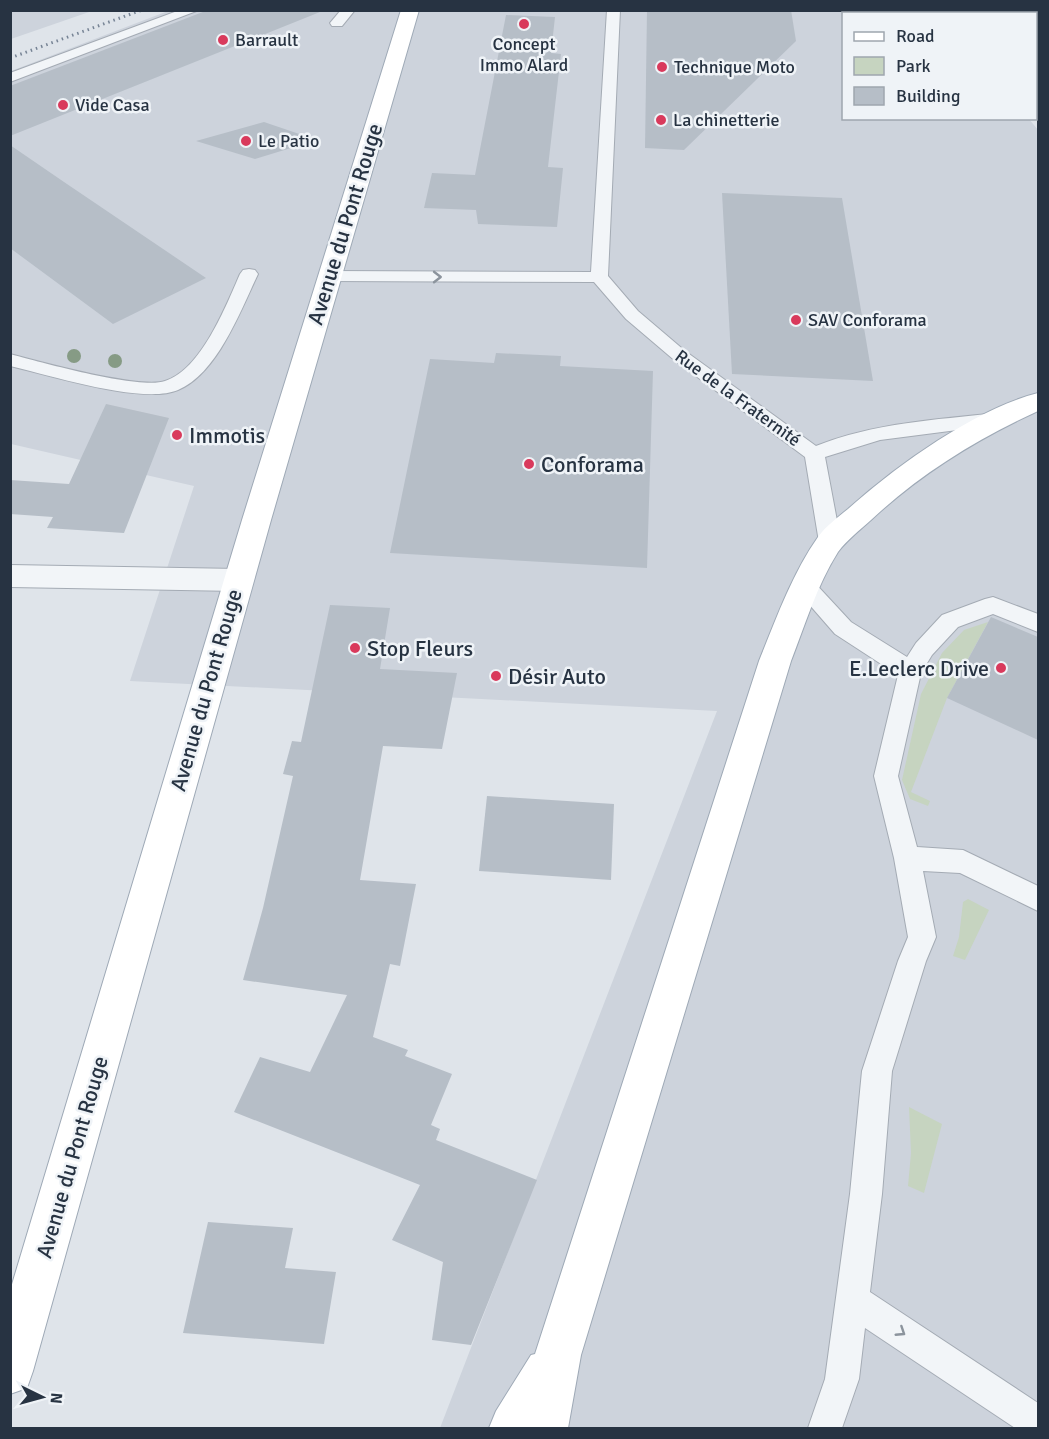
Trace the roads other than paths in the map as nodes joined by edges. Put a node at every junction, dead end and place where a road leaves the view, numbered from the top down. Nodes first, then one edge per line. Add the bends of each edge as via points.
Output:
1 (193, 10) edge
2 (349, 10) edge
3 (410, 10) edge
4 (614, 10) edge
5 (337, 23) dead end
6 (10, 78) edge
7 (249, 274) dead end
8 (328, 276) junction
9 (598, 277) junction
10 (10, 360) edge
11 (1038, 401) edge
12 (996, 419) junction
13 (814, 454) junction
14 (830, 542) junction
15 (10, 576) edge
16 (238, 580) junction
17 (805, 587) junction
18 (1038, 623) edge
19 (910, 671) junction
20 (906, 858) junction
21 (1038, 899) edge
22 (852, 1300) junction
23 (558, 1355) junction
24 (10, 1371) edge
25 (1038, 1423) edge
26 (513, 1428) edge
27 (544, 1428) edge
28 (825, 1428) edge

1 - 6 lane
2 - 5 lane
3 - 8 main road, Avenue du Pont Rouge
4 - 9 lane
7 - 10 lane via 224,329 192,373 170,387 144,389
8 -> 9 lane
8 - 16 main road, Avenue du Pont Rouge
9 - 13 lane, Rue de la Fraternité via 632,315 679,356
11 - 12 main road
12 - 13 lane via 874,434
12 - 14 main road via 876,497
13 - 14 lane, Rue de la Fraternité
14 - 17 main road
15 - 16 street
16 - 24 main road, Avenue du Pont Rouge
17 - 19 lane via 843,628
17 - 23 main road via 775,661
18 - 19 lane via 993,605 950,621
19 - 20 lane via 886,776
20 - 21 lane via 963,862
20 - 22 lane via 922,937 877,1071
22 -> 25 lane
22 - 28 lane via 842,1379
23 - 26 main road
23 - 27 main road

